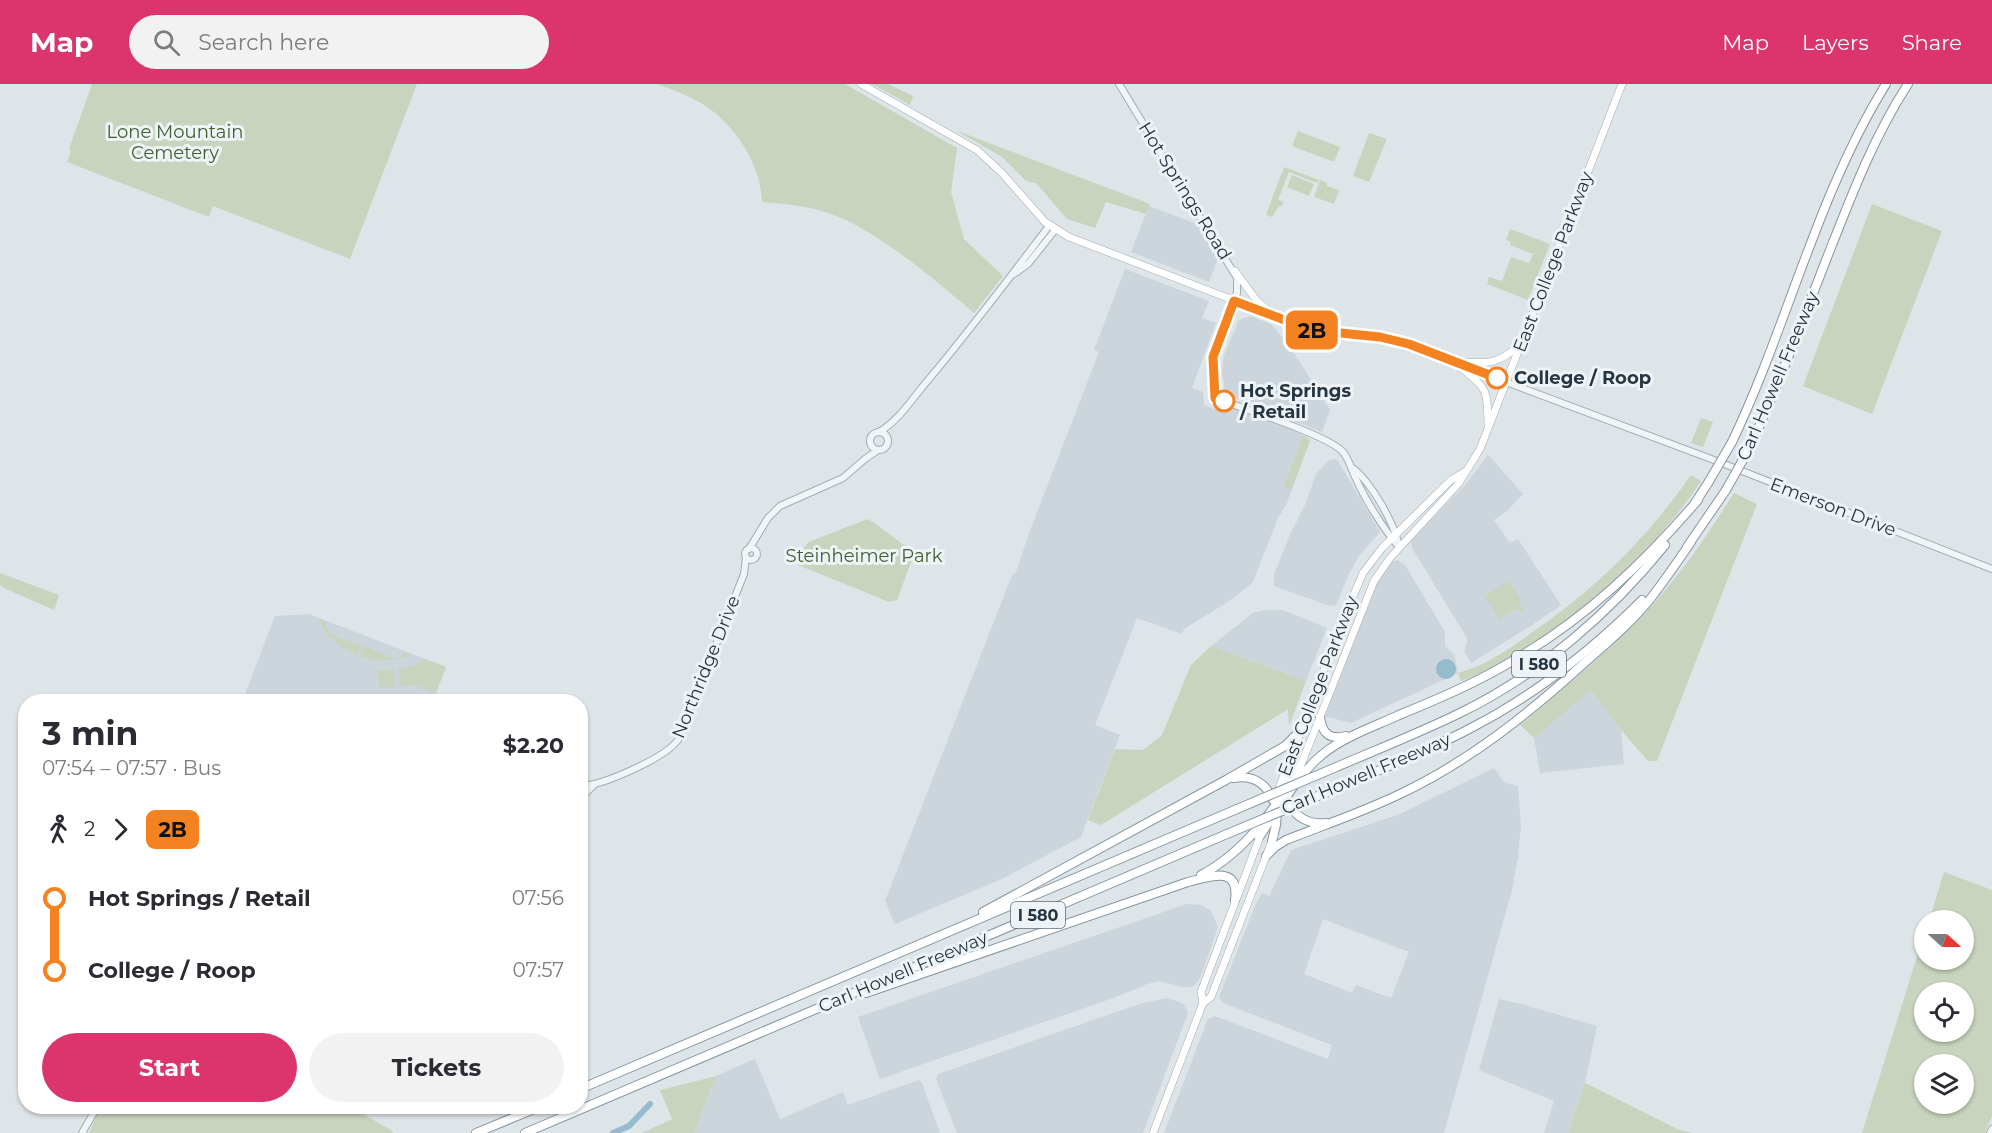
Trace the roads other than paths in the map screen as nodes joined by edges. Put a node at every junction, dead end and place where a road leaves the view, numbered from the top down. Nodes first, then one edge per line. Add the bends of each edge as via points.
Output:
1 (861, 84) edge
2 (1119, 84) edge
3 (1622, 84) edge
4 (1886, 84) edge
5 (1908, 84) edge
6 (1052, 228) junction
7 (1235, 271) junction
8 (1234, 301) junction
9 (1274, 316) junction
10 (1520, 346) junction
11 (1455, 362) junction
12 (1506, 382) junction
13 (894, 420) junction
14 (1488, 429) junction
15 (879, 432) junction
16 (888, 438) junction
17 (870, 442) junction
18 (878, 450) junction
19 (865, 459) junction
20 (1466, 471) junction
21 (1698, 500) junction
22 (1395, 536) junction
23 (1691, 543) junction
24 (1400, 547) junction
25 (753, 550) junction
26 (746, 557) junction
27 (753, 560) junction
28 (1992, 569) edge
29 (744, 574) junction
30 (1320, 717) junction
31 (1301, 730) junction
32 (1358, 733) junction
33 (1288, 763) junction
34 (1300, 767) joint
35 (1226, 780) junction
36 (595, 784) junction
37 (588, 785) edge
38 (588, 792) edge
39 (1287, 793) junction
40 (1274, 807) junction
41 (1331, 823) junction
42 (1260, 837) joint
43 (1272, 842) junction
44 (1266, 856) junction
45 (1188, 882) junction
46 (1235, 900) junction
47 (866, 967) junction
48 (848, 996) junction
49 (1203, 1003) junction
50 (588, 1086) edge
51 (588, 1106) edge
52 (93, 1114) edge
53 (522, 1114) edge
54 (570, 1114) edge
55 (1992, 1129) edge
56 (82, 1133) edge
57 (476, 1133) edge
58 (525, 1133) edge
59 (1153, 1133) edge
60 (1990, 1133) edge

1 - 6 main road via 977,150
2 - 7 street, Hot Springs Road
3 - 10 main road, East College Parkway
4 - 21 highway, Carl Howell Freeway / I 580, bridge via 1857,135 1832,193 1748,408
5 - 23 highway, Carl Howell Freeway / I 580, bridge via 1853,189 1749,449
6 - 8 main road
6 - 13 street, Northridge Drive via 1028,264 1014,275
7 - 8 street, Hot Springs Road via 1238,283
7 - 9 main road via 1256,300
8 - 9 main road
8 - 22 street, Hot Springs Road via 1213,357 1215,398 1330,442 1342,451 1357,481
9 - 11 main road via 1311,330 1393,340
10 - 11 main road via 1498,362
10 - 12 main road, East College Parkway
11 - 12 main road
11 - 14 main road via 1486,390
12 - 14 main road, East College Parkway
12 - 28 street, Emerson Drive
13 - 15 street, Northridge Drive
13 - 16 street, Northridge Drive
14 - 20 main road, East College Parkway
15 - 16 street
15 - 17 street, Northridge Drive via 872,435
16 - 18 street, Northridge Drive via 887,446
17 - 18 street
17 - 19 street, Northridge Drive
18 - 19 street, Northridge Drive
19 - 25 street, Northridge Drive via 843,478 780,506 768,518
20 - 22 main road, East College Parkway
20 - 24 main road, East College Parkway
21 - 32 highway via 1623,579 1544,642 1469,685
21 - 47 highway, Carl Howell Freeway / I 580, bridge via 1625,591 1568,643 1527,674 1462,712
22 - 24 street
22 - 31 main road, East College Parkway via 1373,558 1357,585
23 - 41 highway via 1633,618 1514,723 1415,787
23 - 48 highway, Carl Howell Freeway / I 580, bridge via 1641,601 1580,658 1501,712 1451,738
24 - 30 main road, East College Parkway via 1374,581
25 - 26 street, Northridge Drive via 746,552
25 - 27 street, Northridge Drive via 757,557
26 - 27 street
26 - 29 street, Northridge Drive
27 - 29 street, Northridge Drive
29 - 36 street, Northridge Drive via 678,740 658,758
30 - 32 highway via 1330,737
30 - 34 main road, East College Parkway
31 - 33 main road, East College Parkway
31 - 35 highway via 1285,746
32 - 39 highway via 1329,749
33 - 39 highway
33 - 40 main road, East College Parkway
34 - 39 highway
35 - 40 highway via 1252,778 1265,787
35 - 47 highway via 996,906
36 - 37 street, Northridge Drive
36 - 38 street, Northridge Drive
39 - 40 highway
39 - 41 highway via 1290,806 1302,818 1318,824
39 - 43 main road, East College Parkway
40 - 42 highway
40 - 43 highway via 1276,825
40 - 45 highway via 1232,855
41 - 44 highway via 1282,842
42 - 46 main road, East College Parkway
43 - 44 main road, East College Parkway
44 - 49 main road, East College Parkway via 1211,997
45 - 46 highway via 1225,875 1232,880
45 - 48 highway via 865,994
46 - 49 main road, East College Parkway via 1201,992
47 - 50 highway, Carl Howell Freeway / I 580
48 - 51 highway, Carl Howell Freeway / I 580
49 - 59 main road, East College Parkway
52 - 56 street
53 - 57 highway
54 - 58 highway, Carl Howell Freeway / I 580
55 - 60 street

